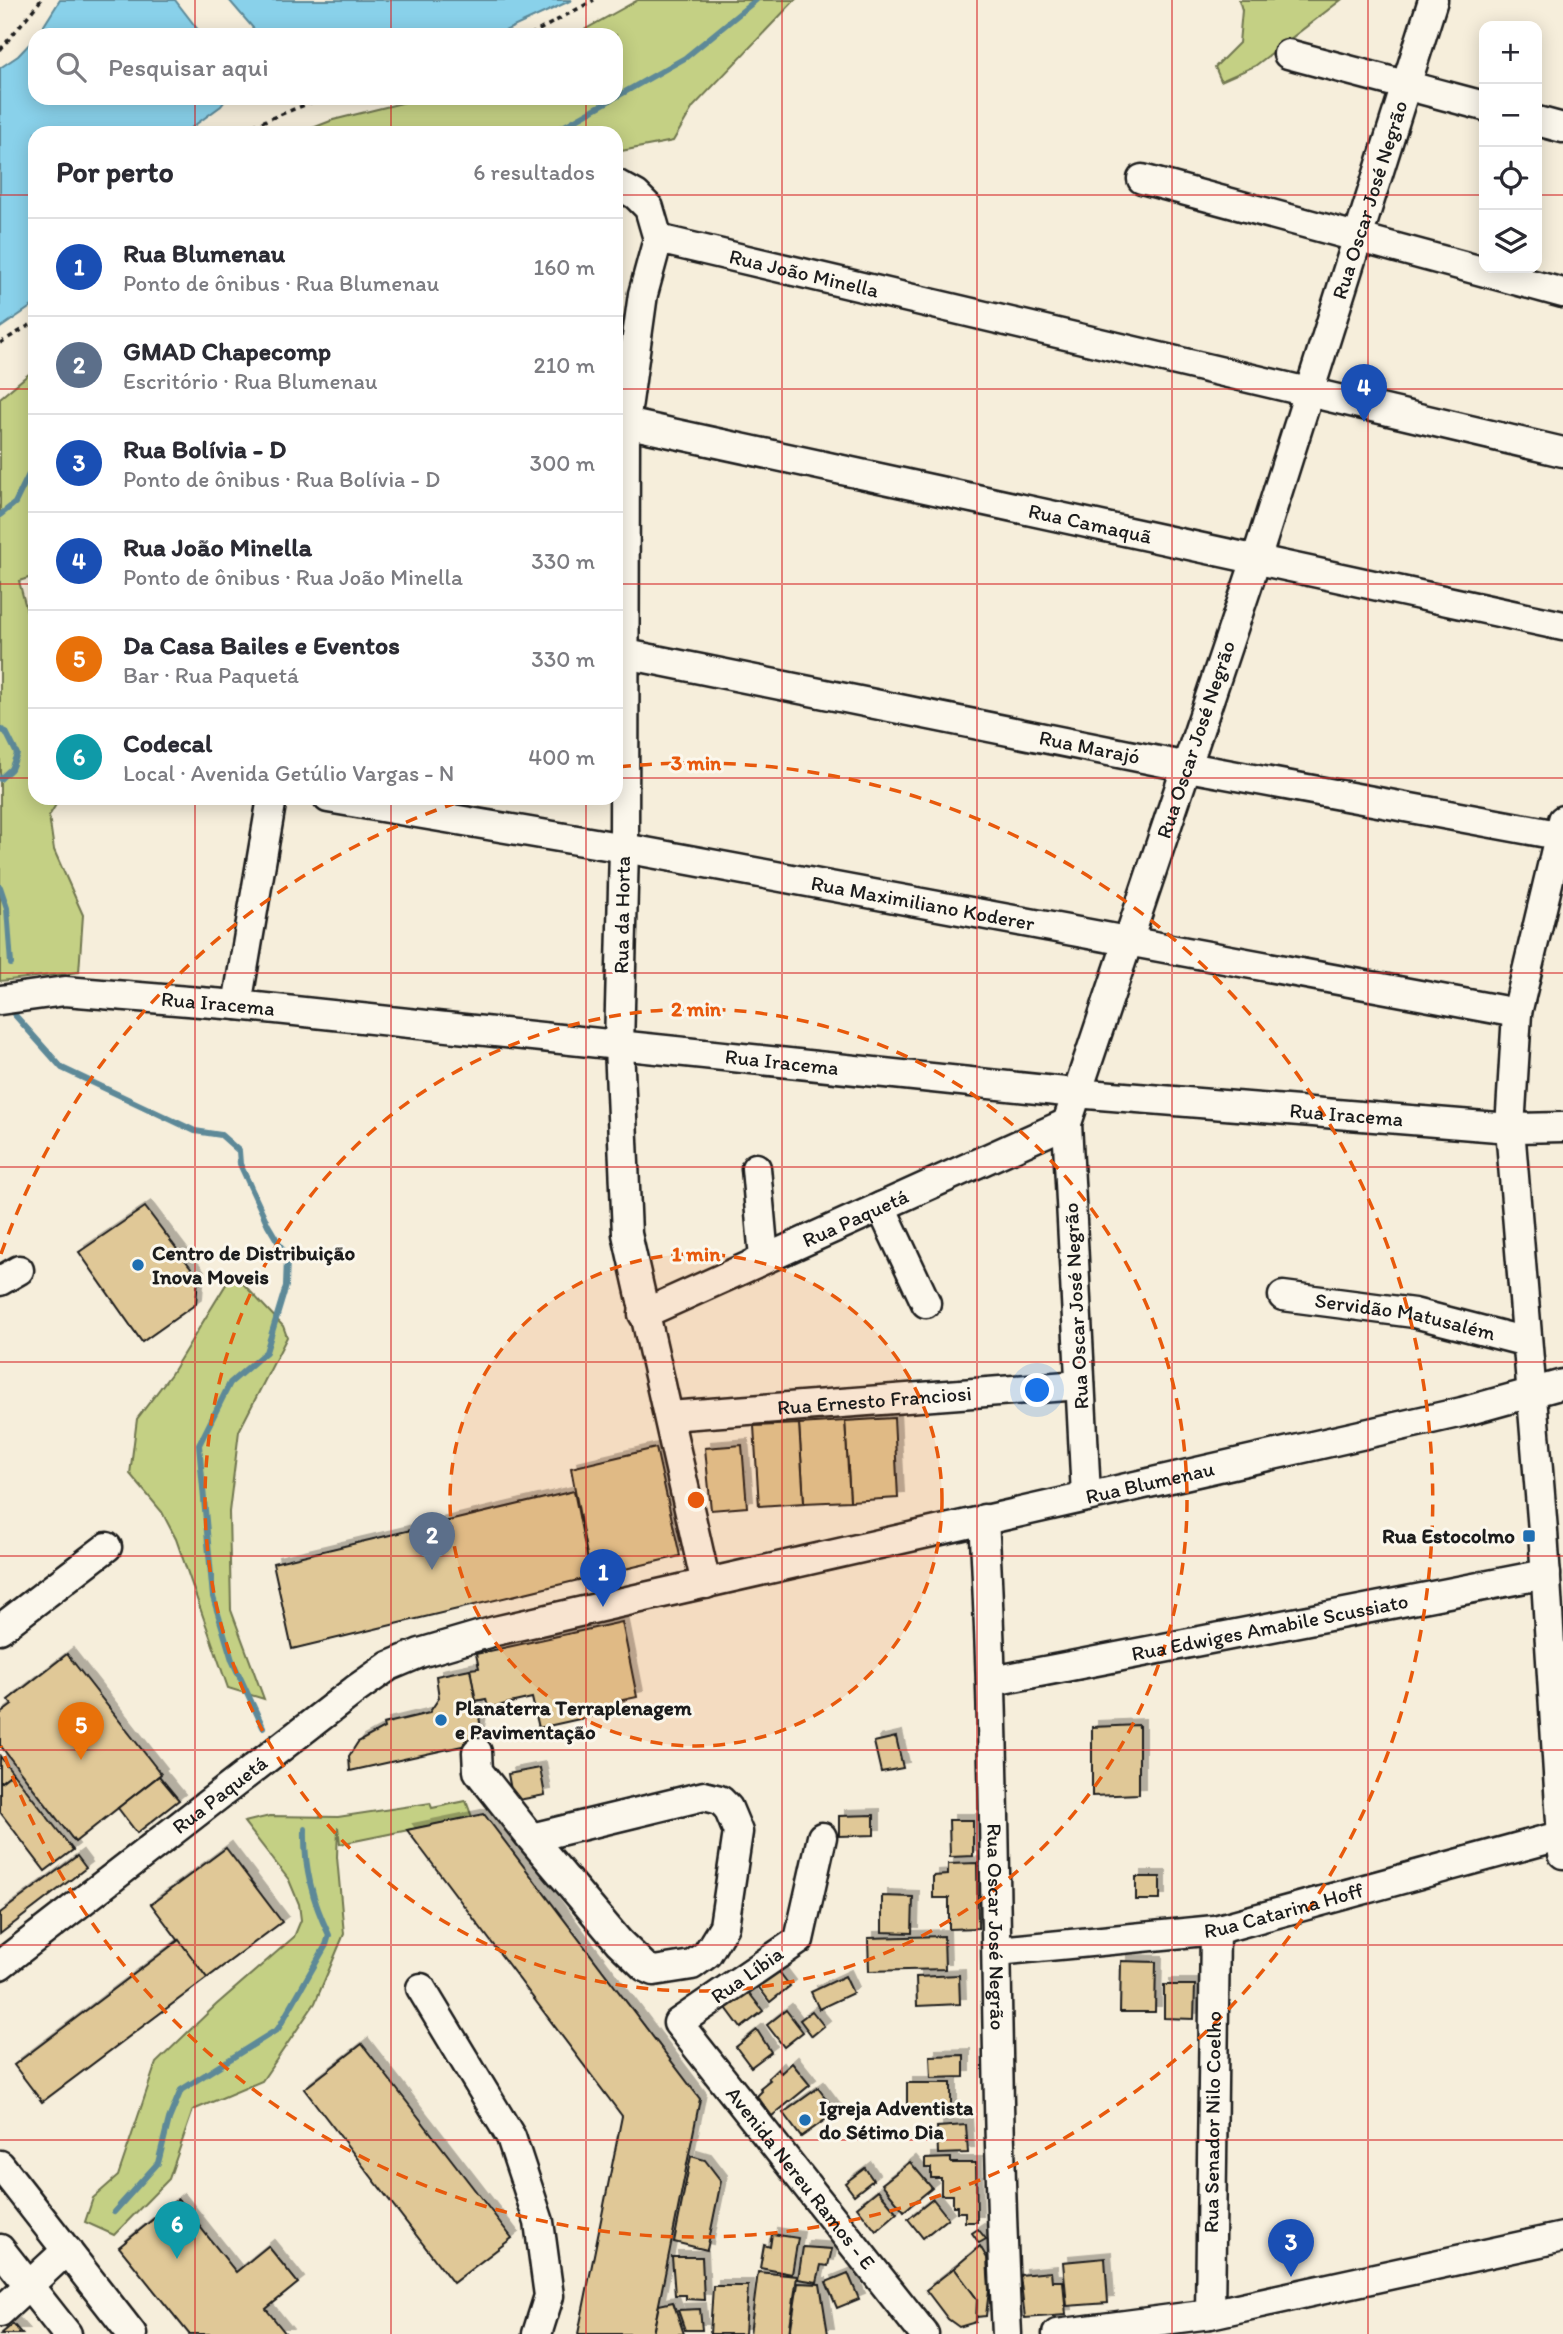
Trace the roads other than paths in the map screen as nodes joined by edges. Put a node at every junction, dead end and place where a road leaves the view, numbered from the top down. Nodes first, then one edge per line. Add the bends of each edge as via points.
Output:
1 (1433, 0) edge
2 (1288, 54) dead end
3 (1405, 85) junction
4 (1479, 105) edge
5 (1542, 122) edge
6 (1563, 128) edge
7 (1142, 179) dead end
8 (623, 188) edge
9 (1359, 237) junction
10 (658, 239) junction
11 (1563, 293) edge
12 (1311, 391) junction
13 (623, 405) edge
14 (623, 423) edge
15 (1563, 452) edge
16 (1256, 560) junction
17 (1563, 626) edge
18 (623, 654) edge
19 (1188, 767) junction
20 (623, 799) edge
21 (271, 805) edge
22 (369, 805) edge
23 (1561, 830) edge
24 (624, 848) junction
25 (1127, 942) junction
26 (1, 1000) edge
27 (237, 1005) junction
28 (1517, 1013) junction
29 (620, 1046) junction
30 (1075, 1093) junction
31 (1067, 1123) junction
32 (1563, 1127) edge
33 (1510, 1128) junction
34 (756, 1168) dead end
35 (881, 1207) junction
36 (765, 1258) junction
37 (1283, 1296) dead end
38 (926, 1303) dead end
39 (643, 1314) junction
40 (1527, 1342) junction
41 (1563, 1384) edge
42 (1080, 1385) junction
43 (1531, 1391) junction
44 (668, 1416) junction
45 (1086, 1495) junction
46 (985, 1519) junction
47 (107, 1546) dead end
48 (1546, 1574) junction
49 (706, 1584) junction
50 (0, 1629) edge
51 (450, 1643) joint
52 (993, 1681) junction
53 (477, 1752) dead end
54 (1563, 1835) edge
55 (822, 1837) dead end
56 (531, 1838) junction
57 (1563, 1854) edge
58 (1215, 1930) junction
59 (998, 1951) junction
60 (0, 1965) edge
61 (421, 1988) dead end
62 (678, 2024) joint
63 (0, 2165) edge
64 (1563, 2237) edge
65 (0, 2249) edge
66 (67, 2250) junction
67 (28, 2285) junction
68 (0, 2312) edge
69 (1210, 2314) junction
70 (67, 2334) edge
71 (132, 2334) edge
72 (537, 2334) edge
73 (924, 2334) edge
74 (1007, 2334) edge
75 (1057, 2334) edge

1 - 3 street, Rua Oscar José Negrão
2 - 3 street
3 - 4 street
3 - 9 street, Rua Oscar José Negrão
5 - 6 street
7 - 9 street
8 - 10 street via 649,208
9 - 11 street
9 - 12 street, Rua Oscar José Negrão
10 - 12 street, Rua João Minella
10 - 13 street, Rua da Horta
12 - 15 street, Rua João Minella
12 - 16 street, Rua Oscar José Negrão
14 - 16 street, Rua Camaquã
16 - 17 street, Rua Camaquã
16 - 19 street, Rua Oscar José Negrão
18 - 19 street, Rua Marajó
19 - 23 street, Rua Marajó
19 - 25 street, Rua Oscar José Negrão
20 - 24 street, Rua da Horta
21 - 27 street
22 - 24 street, Rua Maximiliano Koderer
23 - 28 street
24 - 25 street, Rua Maximiliano Koderer
24 - 29 street, Rua da Horta
25 - 28 street, Rua Maximiliano Koderer
25 - 30 street, Rua Oscar José Negrão
26 - 27 street, Rua Iracema via 65,991
27 - 29 street, Rua Iracema
28 - 33 street
29 - 30 street, Rua Iracema
29 - 39 street, Rua da Horta via 627,1234
30 - 31 street, Rua Oscar José Negrão
30 - 33 street, Rua Iracema
31 - 35 street, Rua Paquetá
31 - 42 street, Rua Oscar José Negrão
32 - 33 street, Rua Iracema
33 - 40 street
34 - 36 street
35 - 36 street, Rua Paquetá
35 - 38 street
36 - 39 street, Rua Paquetá
37 - 40 street, Servidão Matusalém via 1414,1312
39 - 44 street, Rua da Horta
40 - 43 street
41 - 43 street, Rua Blumenau
42 - 44 street, Rua Ernesto Franciosi
42 - 45 street, Rua Oscar José Negrão
43 - 45 street, Rua Blumenau via 1462,1412
43 - 48 street
44 - 49 street, Rua da Horta
45 - 46 street, Rua Blumenau
46 - 49 street, Rua Blumenau
46 - 52 street, Rua Oscar José Negrão
47 - 50 street
48 - 52 street, Rua Edwiges Amabile Scussiato
48 - 54 street
49 - 51 street, Rua Blumenau
51 - 60 street, Rua Paquetá via 389,1666 355,1690
52 - 59 street, Rua Oscar José Negrão
53 - 56 street via 478,1770
54 - 57 street
54 - 58 street, Rua Catarina Hoff
55 - 62 street, Rua Líbia via 799,1940
56 - 56 street via 704,1796 720,1800 738,1832 724,1926 707,1954 692,1965 654,1971 645,1967
58 - 59 street, Rua Catarina Hoff
58 - 69 street, Rua Senador Nilo Coelho
59 - 74 street, Rua Oscar José Negrão via 998,2165
61 - 72 street via 510,2137 539,2222 549,2296
62 - 73 street, Avenida Nereu Ramos - E
63 - 66 street
64 - 69 street
65 - 67 street
66 - 67 street
66 - 71 street
67 - 68 street
67 - 70 street
69 - 75 street

